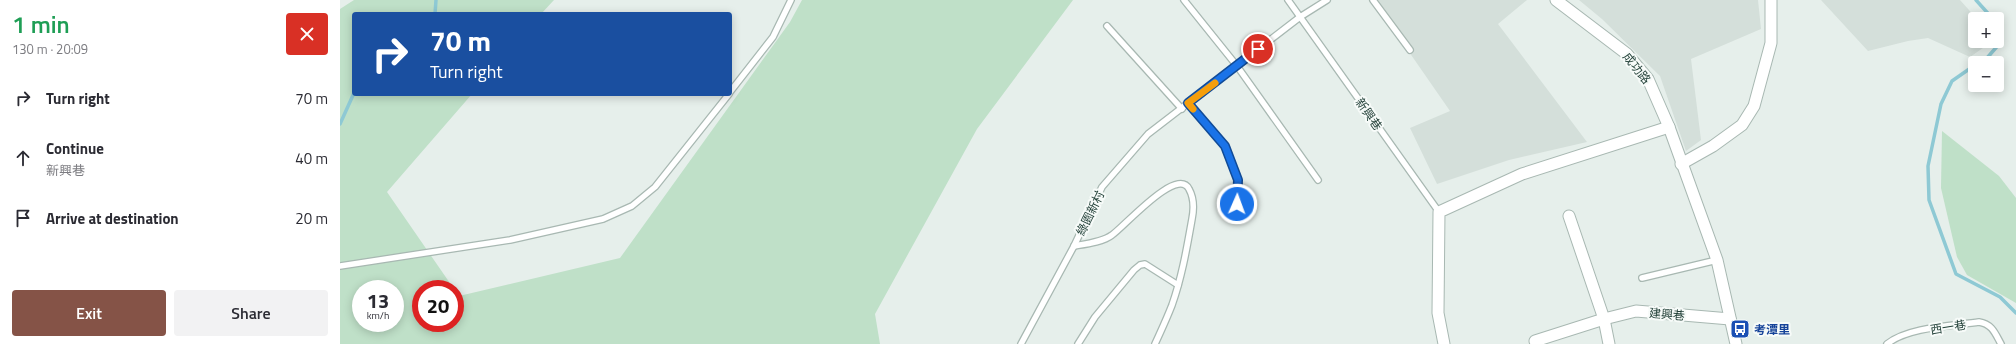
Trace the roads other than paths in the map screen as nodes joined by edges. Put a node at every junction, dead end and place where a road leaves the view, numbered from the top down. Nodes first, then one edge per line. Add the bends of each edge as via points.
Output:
1 (791, 0) edge
2 (1184, 0) edge
3 (1288, 0) edge
4 (1327, 0) edge
5 (1373, 0) edge
6 (1556, 0) edge
7 (1771, 0) edge
8 (1300, 17) junction
9 (1107, 26) dead end
10 (1410, 50) dead end
11 (1237, 66) junction
12 (732, 89) edge
13 (727, 96) edge
14 (1188, 103) junction
15 (1182, 110) junction
16 (1669, 127) junction
17 (1681, 164) junction
18 (1318, 180) dead end
19 (1439, 212) junction
20 (1569, 216) dead end
21 (1235, 218) dead end
22 (1074, 246) junction
23 (1717, 260) junction
24 (340, 266) edge
25 (1642, 278) dead end
26 (1178, 285) junction
27 (1604, 319) junction
28 (1730, 320) junction
29 (1535, 341) dead end
30 (1020, 344) edge
31 (1078, 344) edge
32 (1155, 344) edge
33 (1444, 344) edge
34 (1609, 344) edge
35 (1736, 344) edge
36 (1887, 344) edge
37 (2001, 344) edge

1 - 12 lane via 773,36
2 - 11 lane
3 - 8 lane, 新興巷
4 - 8 lane
5 - 10 lane
6 - 16 street, 成功路 via 1627,54 1648,79
7 - 17 street via 1771,42 1754,106 1742,125 1713,146
8 - 11 lane
8 - 19 lane, 新興巷
9 - 15 lane
11 - 14 lane, 綠園新村
11 - 18 lane
13 - 24 lane via 656,188 632,206 603,219 510,240
14 - 15 lane, 綠園新村
14 - 21 lane via 1225,146 1238,180
15 - 22 lane, 綠園新村 via 1148,134 1102,187
16 - 17 street, 成功路
16 - 19 street via 1522,174
17 - 23 street, 成功路
19 - 33 street via 1438,313
20 - 27 street
22 - 26 lane via 1111,236 1150,201 1171,186 1181,183 1190,190 1194,209
22 - 30 lane, 綠園新村
23 - 25 lane
23 - 28 street, 成功路
26 - 31 lane via 1145,264 1140,265 1095,317
26 - 32 lane via 1173,304
27 - 28 street, 建興巷 via 1636,311
27 - 29 street, 建興巷
27 - 34 street
28 - 35 street, 成功路
36 - 37 lane, 西一巷 via 1893,339 1911,333 1979,322 1987,323

